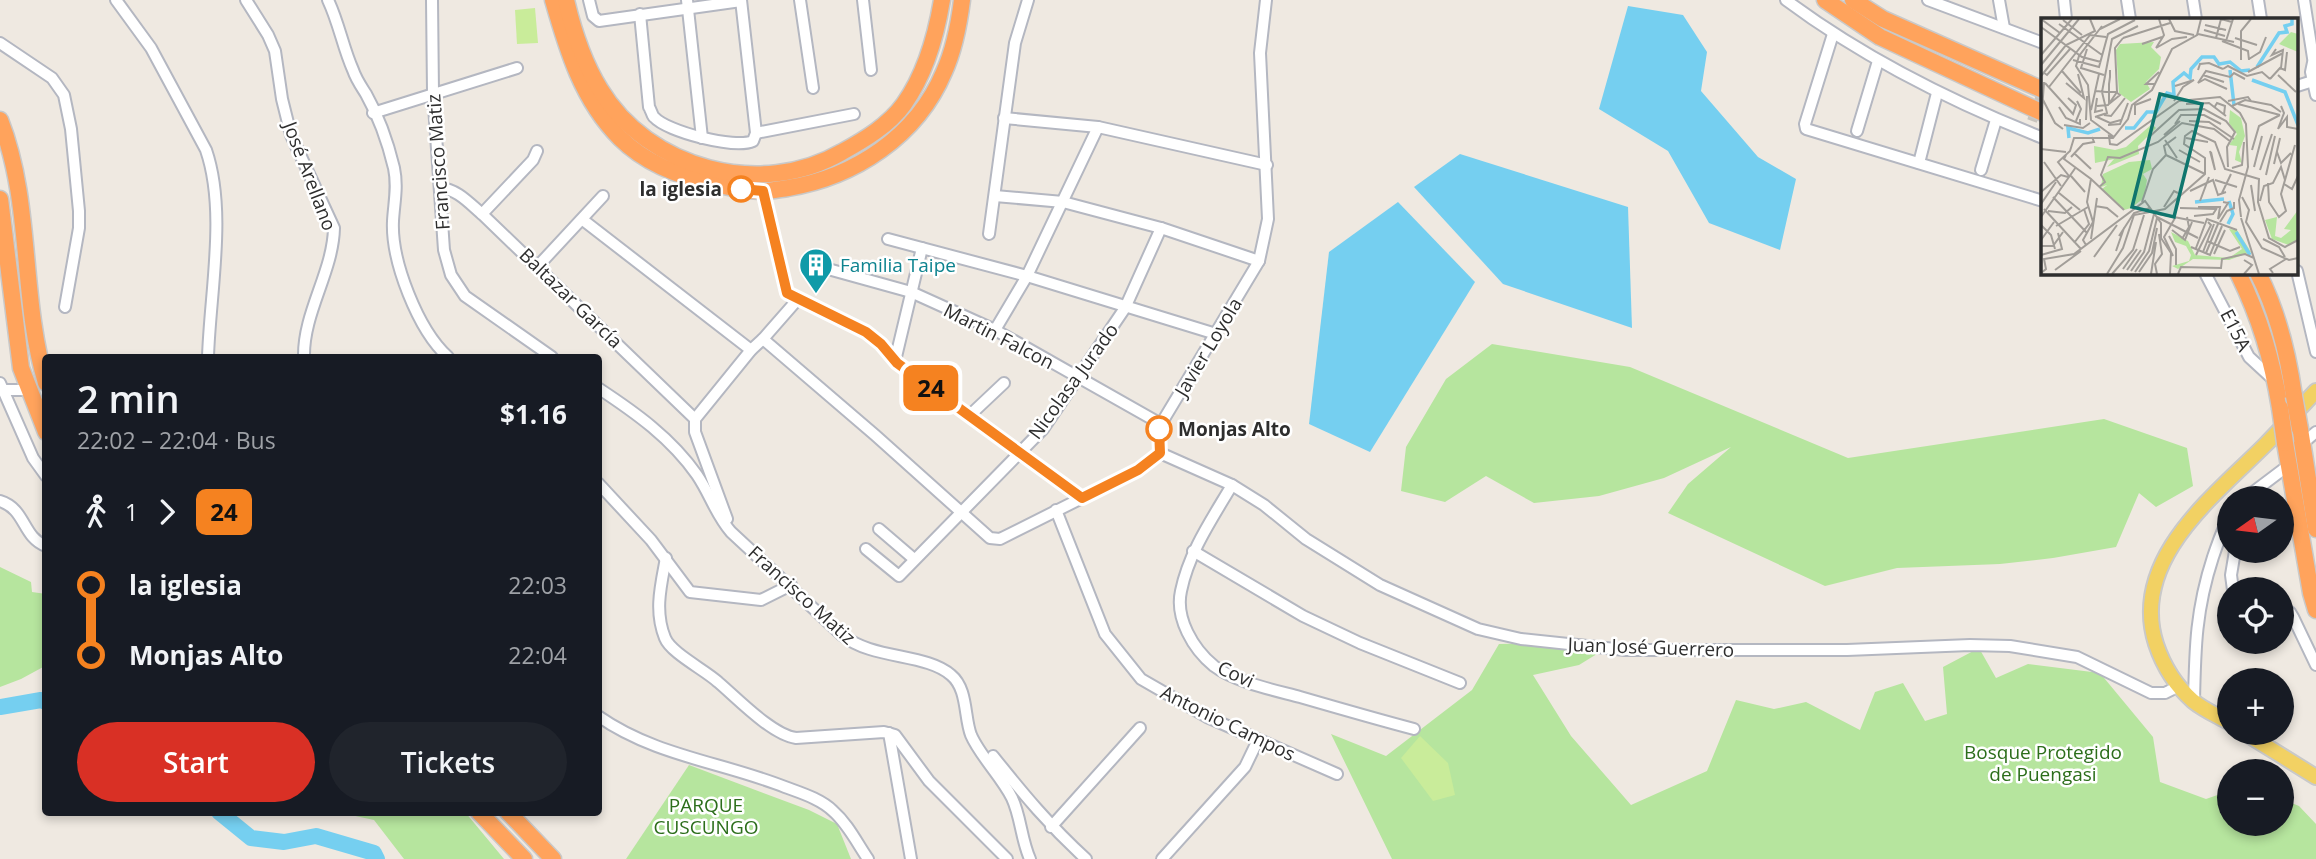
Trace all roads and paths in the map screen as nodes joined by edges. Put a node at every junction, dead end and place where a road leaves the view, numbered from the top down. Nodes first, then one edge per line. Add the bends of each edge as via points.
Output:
1 (116, 0) edge
2 (246, 0) edge
3 (328, 0) edge
4 (432, 0) edge
5 (553, 0) edge
6 (566, 0) edge
7 (589, 0) edge
8 (741, 0) edge
9 (800, 0) edge
10 (863, 0) edge
11 (942, 0) edge
12 (962, 0) edge
13 (1027, 0) edge
14 (1266, 0) edge
15 (1786, 0) edge
16 (1825, 0) edge
17 (1853, 0) edge
18 (1928, 0) edge
19 (1999, 0) edge
20 (2064, 0) edge
21 (2127, 0) edge
22 (2193, 0) edge
23 (2258, 0) edge
24 (2304, 0) edge
25 (688, 4) edge
26 (640, 14) junction
27 (2066, 18) edge
28 (2130, 18) edge
29 (2196, 18) edge
30 (2261, 18) edge
31 (2004, 28) junction
32 (1833, 34) junction
33 (1880, 37) junction
34 (2041, 42) edge
35 (2316, 42) edge
36 (0, 43) edge
37 (1873, 58) junction
38 (2312, 58) junction
39 (517, 68) dead end
40 (871, 70) dead end
41 (2314, 81) edge
42 (813, 88) dead end
43 (2041, 89) edge
44 (433, 92) junction
45 (1937, 93) junction
46 (2316, 95) edge
47 (373, 113) junction
48 (854, 114) dead end
49 (1004, 118) junction
50 (0, 120) edge
51 (1996, 120) junction
52 (2034, 122) edge
53 (1098, 127) junction
54 (1857, 131) dead end
55 (754, 137) junction
56 (702, 138) junction
57 (537, 151) dead end
58 (1919, 163) junction
59 (1267, 165) junction
60 (1981, 170) dead end
61 (440, 188) junction
62 (763, 191) junction
63 (603, 196) dead end
64 (995, 196) junction
65 (0, 199) edge
66 (2041, 200) edge
67 (1063, 202) junction
68 (482, 214) junction
69 (583, 220) junction
70 (1161, 228) junction
71 (989, 234) dead end
72 (888, 239) dead end
73 (922, 248) junction
74 (1259, 261) junction
75 (538, 266) junction
76 (828, 269) dead end
77 (2298, 274) edge
78 (2206, 275) edge
79 (2239, 275) edge
80 (2259, 275) edge
81 (1027, 276) junction
82 (911, 292) junction
83 (797, 299) junction
84 (65, 307) dead end
85 (1125, 308) junction
86 (2312, 315) edge
87 (995, 330) junction
88 (1216, 334) junction
89 (763, 339) junction
90 (751, 350) junction
91 (2316, 352) edge
92 (208, 354) edge
93 (304, 354) edge
94 (445, 354) edge
95 (547, 354) edge
96 (895, 361) junction
97 (42, 366) edge
98 (1079, 378) junction
99 (2275, 381) junction
100 (1004, 383) dead end
101 (1, 387) edge
102 (28, 390) junction
103 (602, 391) edge
104 (2316, 391) edge
105 (969, 416) junction
106 (695, 419) junction
107 (42, 423) edge
108 (1161, 424) junction
109 (2316, 432) edge
110 (2301, 436) junction
111 (1020, 453) junction
112 (1160, 453) junction
113 (2289, 465) junction
114 (42, 470) edge
115 (1232, 485) junction
116 (2263, 486) edge
117 (602, 488) edge
118 (1082, 498) junction
119 (0, 500) edge
120 (1056, 510) junction
121 (960, 512) junction
122 (879, 529) dead end
123 (2316, 529) edge
124 (731, 531) junction
125 (42, 544) edge
126 (2217, 545) edge
127 (866, 549) dead end
128 (1193, 551) junction
129 (666, 558) junction
130 (914, 559) junction
131 (791, 585) junction
132 (2316, 610) edge
133 (2294, 625) edge
134 (2316, 665) edge
135 (1460, 683) dead end
136 (2179, 686) junction
137 (2194, 702) junction
138 (2217, 715) edge
139 (602, 719) edge
140 (1140, 728) dead end
141 (1413, 729) dead end
142 (889, 733) junction
143 (1258, 740) junction
144 (2264, 745) edge
145 (984, 754) junction
146 (1338, 774) dead end
147 (2316, 777) edge
148 (484, 816) edge
149 (512, 816) edge
150 (1052, 827) junction
151 (524, 859) edge
152 (553, 859) edge
153 (867, 859) edge
154 (911, 859) edge
155 (1007, 859) edge
156 (1030, 859) edge
157 (1086, 859) edge
158 (1162, 859) edge

1 - 92 street via 151,48 206,149 212,170 216,219
2 - 93 street, José Arellano via 275,51 291,135 334,228 334,244 305,337
3 - 47 street
4 - 44 street, Francisco Matiz
5 - 62 highway via 581,82 621,140 693,180
6 - 11 highway via 598,88 635,130 679,160 754,176 787,173 827,161 889,120 924,69
7 - 26 street via 599,21
8 - 25 street
8 - 55 street
9 - 42 street
10 - 40 street
12 - 62 highway via 944,73 911,124 878,153 840,174
13 - 49 street via 1015,43
14 - 59 street, Javier Loyola via 1260,53
15 - 32 street
16 - 33 highway
17 - 43 highway via 1883,19
18 - 31 street
19 - 31 street
20 - 27 street
21 - 28 street
22 - 29 street
23 - 30 street
24 - 38 street
25 - 26 street
25 - 56 street
26 - 56 street via 653,117
31 - 34 street
32 - 37 street
32 - 58 street via 1807,129
33 - 37 street
33 - 52 highway
35 - 38 street
36 - 84 street via 52,78 64,95 79,211
37 - 45 street
37 - 54 street
38 - 41 street
39 - 44 street
41 - 46 street
44 - 47 street
44 - 61 street, Francisco Matiz
45 - 51 street
45 - 58 street
47 - 94 street via 396,182 394,245 400,268 420,318
48 - 55 street
49 - 53 street
49 - 64 street
50 - 97 highway via 20,198 33,328
51 - 52 street
51 - 60 street
53 - 59 street
53 - 67 street
55 - 56 street via 745,144
57 - 68 street
58 - 66 street
59 - 74 street, Javier Loyola via 1268,219
61 - 68 street, Baltazar García via 449,188
61 - 95 street, Francisco Matiz via 444,250 457,286 476,305
62 - 83 street via 785,287
63 - 69 street
64 - 67 street
64 - 71 street
65 - 102 highway via 15,332
67 - 70 street
67 - 81 street
68 - 75 street, Baltazar García
69 - 75 street
69 - 90 street
70 - 74 street
70 - 85 street, Nicolasa Jurado
72 - 73 street
73 - 81 street
73 - 82 street
74 - 88 street, Javier Loyola
75 - 106 street, Baltazar García
76 - 82 street, Martin Falcon
77 - 86 street
78 - 99 street, E15A via 2249,357
79 - 99 highway via 2263,330
80 - 110 highway, bridge via 2280,326
81 - 85 street
81 - 87 street
82 - 87 street, Martin Falcon
82 - 96 street
83 - 89 street
83 - 96 street via 866,332
85 - 88 street
85 - 98 street, Nicolasa Jurado
86 - 91 street
87 - 98 street, Martin Falcon
88 - 108 street, Javier Loyola
89 - 90 street
89 - 121 street
90 - 106 street
96 - 105 street
98 - 108 street, Martin Falcon
98 - 111 street, Nicolasa Jurado
99 - 113 highway, bridge
100 - 105 street
101 - 102 street
101 - 114 street
102 - 107 highway
103 - 124 street, Francisco Matiz via 665,436
104 - 136 main road via 2203,505 2184,528 2156,578 2152,629 2163,661
105 - 111 street
106 - 124 street via 695,432
108 - 112 street, Javier Loyola
109 - 110 street
110 - 123 highway
111 - 118 street
111 - 121 street, Nicolasa Jurado
112 - 115 street, Juan José Guerrero
112 - 118 street via 1138,470
113 - 116 street
113 - 132 highway
115 - 128 street, Covi
115 - 136 street, Juan José Guerrero via 1380,585 1478,629 1521,639 1625,650 2010,646 2077,657 2151,693
117 - 129 street
118 - 120 street
119 - 125 street via 15,508 33,538
120 - 121 street via 994,539
120 - 143 street, Antonio Campos via 1105,634 1141,679
121 - 130 street, Nicolasa Jurado
122 - 130 street
124 - 131 street, Francisco Matiz
126 - 137 street via 2199,606
127 - 130 street, Nicolasa Jurado via 899,576
128 - 135 street via 1303,616
128 - 141 street, Covi via 1180,605 1188,634 1213,665 1268,689
129 - 131 street via 690,592 761,600
129 - 142 street via 658,600 665,639 741,704 791,737
131 - 145 street, Francisco Matiz via 850,641 952,675 964,700 970,733
133 - 134 street
136 - 137 main road
137 - 138 main road
139 - 153 street via 631,737 669,752 759,777 832,809
140 - 150 street
142 - 154 street
142 - 155 street
143 - 146 street, Antonio Campos
143 - 158 street via 1245,767
144 - 147 main road
145 - 150 street via 994,757
145 - 156 street, Francisco Matiz via 1012,799
148 - 151 highway
149 - 152 highway
150 - 157 street

